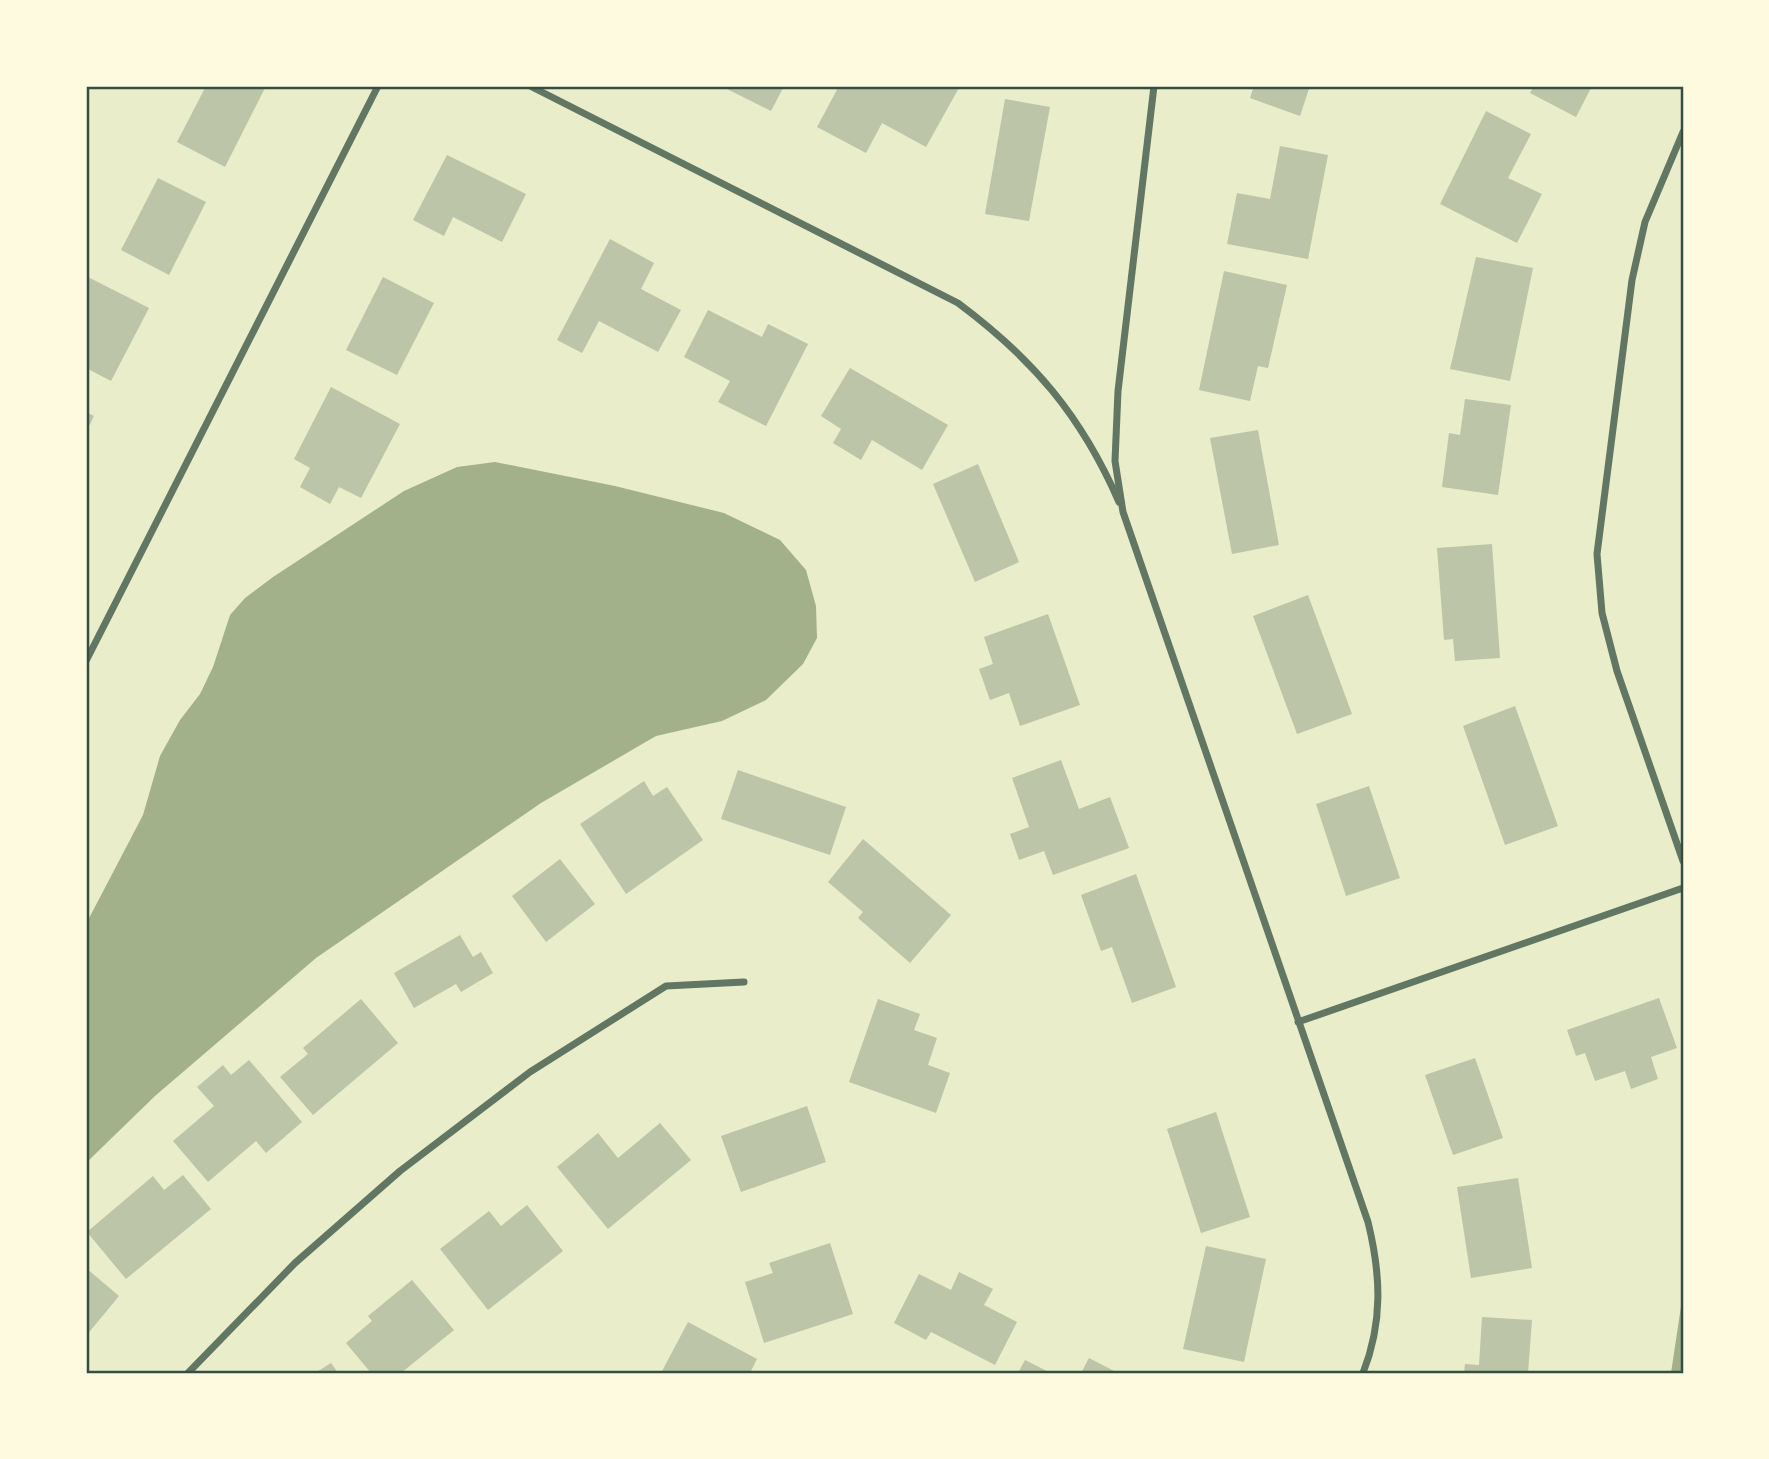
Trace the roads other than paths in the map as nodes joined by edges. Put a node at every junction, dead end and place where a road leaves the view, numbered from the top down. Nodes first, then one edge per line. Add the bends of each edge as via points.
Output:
1 (378, 86) edge
2 (530, 86) edge
3 (1154, 86) edge
4 (1683, 132) edge
5 (1123, 512) junction
6 (86, 661) edge
7 (1683, 861) edge
8 (1683, 888) edge
9 (744, 982) dead end
10 (1298, 1022) junction
11 (188, 1373) edge
12 (1363, 1373) edge

1 - 6 street
2 - 5 street via 958,303 1001,335 1042,375 1082,429
3 - 5 street via 1118,391 1115,461
4 - 7 street via 1645,222 1632,280 1597,554 1602,613 1617,671
5 - 10 street
8 - 10 street
9 - 11 street via 666,986 530,1072 379,1189 295,1263
10 - 12 street via 1378,1262 1379,1309 1373,1348

